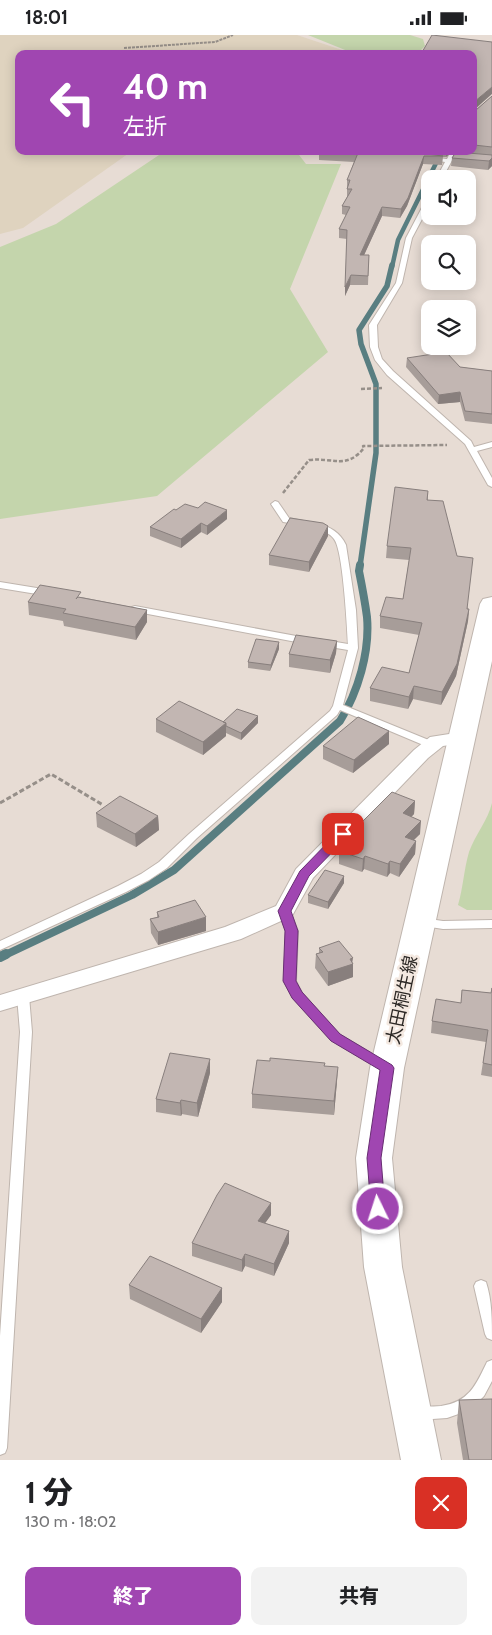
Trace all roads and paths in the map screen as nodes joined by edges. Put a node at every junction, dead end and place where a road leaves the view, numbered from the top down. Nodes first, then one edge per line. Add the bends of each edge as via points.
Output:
1 (233, 35) edge
2 (124, 48) dead end
3 (450, 157) edge
4 (460, 157) edge
5 (418, 158) edge
6 (444, 170) edge
7 (421, 215) edge
8 (383, 388) dead end
9 (360, 389) dead end
10 (492, 444) edge
11 (470, 447) junction
12 (492, 485) edge
13 (276, 504) joint
14 (0, 585) edge
15 (58, 595) edge
16 (492, 604) edge
17 (125, 607) edge
18 (353, 648) junction
19 (341, 706) junction
20 (447, 741) junction
21 (0, 803) edge
22 (103, 805) edge
23 (284, 911) junction
24 (419, 922) junction
25 (492, 924) edge
26 (0, 946) edge
27 (23, 997) junction
28 (0, 1003) edge
29 (387, 1068) junction
30 (481, 1286) dead end
31 (492, 1334) edge
32 (492, 1366) edge
33 (412, 1415) junction
34 (0, 1448) edge
35 (421, 1460) edge

1 - 2 path via 215,41
3 - 4 lane
3 - 5 lane
3 - 6 lane
7 - 11 lane via 409,238 399,283 372,325 374,347 379,360 390,373
8 - 9 path
10 - 11 lane
11 - 12 lane
11 - 13 path via 363,445 354,459 309,460
13 - 18 lane via 286,520 327,529 338,537 352,609
14 - 15 lane
16 - 20 main road, 太田桐生線
17 - 18 lane
18 - 19 lane
19 - 20 lane
19 - 26 lane via 163,865 130,885
20 - 23 street via 421,754 304,874
20 - 24 main road, 太田桐生線
21 - 22 path via 51,774
23 - 27 street via 233,933
23 - 29 lane via 292,931 290,981 296,995 335,1037
24 - 25 lane
24 - 29 main road, 太田桐生線
27 - 28 street
27 - 34 lane via 26,1032
29 - 33 main road, 太田桐生線 via 374,1158 383,1267
30 - 31 lane
32 - 33 lane via 480,1389 465,1406 447,1413
33 - 35 main road, 太田桐生線

